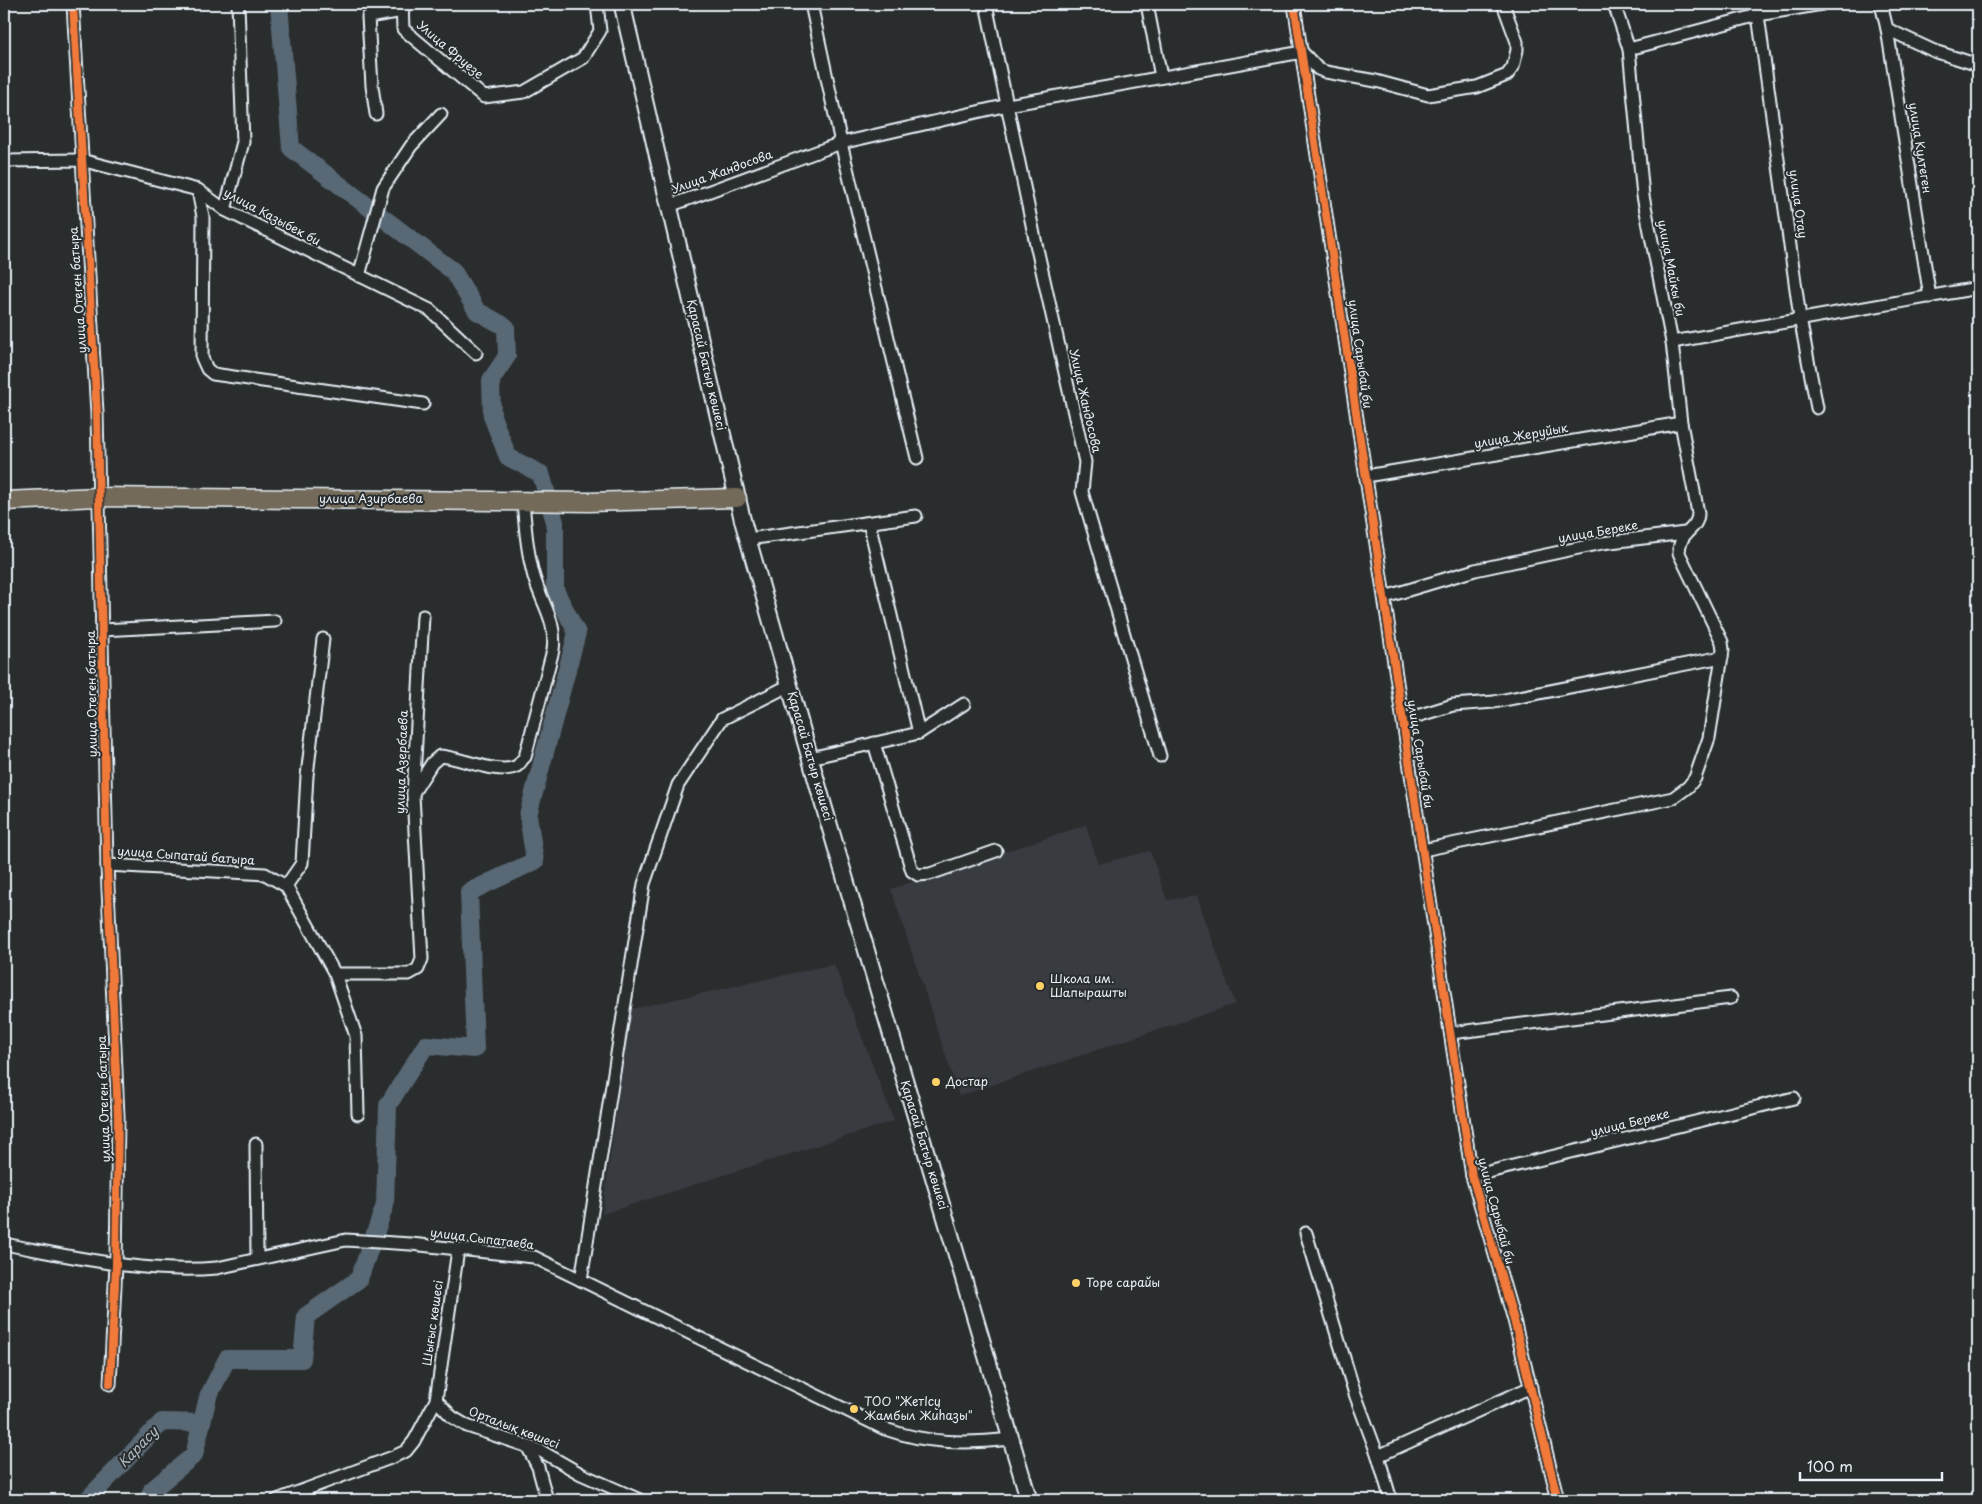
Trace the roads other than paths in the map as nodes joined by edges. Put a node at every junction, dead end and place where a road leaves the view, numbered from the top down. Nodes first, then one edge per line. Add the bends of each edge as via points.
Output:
1 (73, 4) edge
2 (238, 4) edge
3 (597, 4) edge
4 (622, 4) edge
5 (811, 4) edge
6 (986, 4) edge
7 (1147, 4) edge
8 (1294, 4) edge
9 (1503, 4) edge
10 (1614, 4) edge
11 (1822, 4) edge
12 (1881, 4) edge
13 (402, 7) edge
14 (1756, 9) edge
15 (1887, 29) junction
16 (1629, 49) junction
17 (1302, 52) junction
18 (1978, 65) edge
19 (1161, 77) junction
20 (1008, 105) junction
21 (376, 114) dead end
22 (440, 114) dead end
23 (841, 143) junction
24 (81, 160) junction
25 (4, 161) edge
26 (198, 190) junction
27 (670, 206) junction
28 (225, 210) junction
29 (359, 276) junction
30 (1978, 288) edge
31 (1930, 297) junction
32 (1800, 318) junction
33 (1672, 342) junction
34 (476, 353) dead end
35 (423, 404) dead end
36 (1817, 408) dead end
37 (1681, 423) junction
38 (917, 458) dead end
39 (1366, 476) junction
40 (99, 497) junction
41 (738, 498) junction
42 (527, 500) junction
43 (4, 501) edge
44 (916, 516) dead end
45 (869, 522) junction
46 (1685, 533) junction
47 (748, 539) junction
48 (1385, 597) junction
49 (423, 616) dead end
50 (275, 621) dead end
51 (102, 630) junction
52 (323, 639) dead end
53 (1722, 657) junction
54 (790, 685) junction
55 (964, 704) dead end
56 (1404, 720) junction
57 (919, 733) junction
58 (874, 743) junction
59 (1160, 756) dead end
60 (810, 758) junction
61 (412, 795) junction
62 (1423, 850) junction
63 (996, 851) dead end
64 (106, 864) junction
65 (286, 886) junction
66 (335, 974) junction
67 (1731, 998) dead end
68 (1451, 1033) junction
69 (1794, 1098) dead end
70 (358, 1114) dead end
71 (256, 1144) dead end
72 (1472, 1176) junction
73 (1306, 1233) dead end
74 (4, 1244) edge
75 (458, 1250) junction
76 (257, 1258) junction
77 (116, 1265) junction
78 (581, 1280) junction
79 (110, 1384) dead end
80 (1531, 1387) junction
81 (436, 1400) junction
82 (1011, 1439) junction
83 (527, 1446) junction
84 (1378, 1456) junction
85 (277, 1500) edge
86 (546, 1500) edge
87 (640, 1500) edge
88 (1029, 1500) edge
89 (1391, 1500) edge
90 (1558, 1500) edge

1 - 24 street, улица Отеген батыра
2 - 28 street via 243,142
3 - 13 street, Улица Фруезе via 600,31 583,58 524,92 484,97 403,29
4 - 27 main road, Қарасай Батыр көшесі
5 - 23 street
6 - 20 street, Улица Жандосова
7 - 19 street
8 - 17 street, улица Сарыбай би
9 - 17 street via 1517,42 1513,67 1507,75 1477,87 1428,95 1326,72 1318,69
10 - 16 street, улица Майкы би
11 - 14 street
12 - 15 street, улица Култеген
13 - 21 street via 368,17
14 - 16 street
14 - 32 street, улица Отау
15 - 18 street via 1943,55
15 - 31 street, улица Култеген
16 - 33 street, улица Майкы би via 1642,196
17 - 19 street, Улица Жандосова
17 - 39 street, улица Сарыбай би
19 - 20 street, Улица Жандосова
20 - 23 street, Улица Жандосова
20 - 59 street, Улица Жандосова via 1084,462 1082,492
22 - 29 street via 412,146 383,188
23 - 27 street, Улица Жандосова
23 - 38 street
24 - 25 street, улица Казыбек би
24 - 26 street, улица Казыбек би
24 - 40 street, улица Отеген батыра
26 - 28 street, улица Казыбек би
26 - 35 street via 203,217 202,358 206,369 213,374
27 - 41 main road, Қарасай Батыр көшесі
28 - 29 street, улица Казыбек би
29 - 34 street, улица Казыбек би via 430,310
30 - 31 street
31 - 32 street
32 - 33 street
32 - 36 street, улица Отау
33 - 37 street, улица Майкы би
37 - 39 street, улица Жеруйык
37 - 46 street, улица Майкы би via 1698,512 1696,522
39 - 48 street, улица Сарыбай би
40 - 42 main road, улица Азирбаева
40 - 43 main road, улица Азирбаева
40 - 51 street, улица Отеген батыра
41 - 42 main road, улица Азирбаева via 588,502
41 - 47 main road, Қарасай Батыр көшесі
42 - 61 street via 528,554 555,633 525,757 517,766 506,768 479,765 454,756 440,756
44 - 45 street
45 - 47 street
45 - 57 street
46 - 48 street, улица Береке via 1602,543 1475,570
46 - 53 street via 1679,544 1680,554 1722,642
47 - 54 main road, Қарасай Батыр көшесі
48 - 56 street, улица Сарыбай би
49 - 61 street, улица Азербаева
50 - 51 street
51 - 64 street, улица Отеген батыра
52 - 65 street via 302,863
53 - 56 street via 1494,702 1453,705
53 - 62 street via 1709,738 1695,778 1673,798
54 - 60 main road, Қарасай Батыр көшесі
54 - 78 street via 722,719 678,785 644,884
55 - 57 street
56 - 62 street, улица Сарыбай би
57 - 58 street
58 - 60 street
58 - 63 street via 912,871 918,875 930,874
60 - 82 main road, Қарасай Батыр көшесі
61 - 66 street, улица Азербаева via 422,959 418,969 408,974
62 - 68 street, улица Сарыбай би
64 - 65 street, улица Сыпатай батыра via 265,874
64 - 77 street, улица Отеген батыра via 118,1117
65 - 66 street
66 - 70 street via 356,1036
67 - 68 street
68 - 72 street, улица Сарыбай би
69 - 72 street, улица Береке
71 - 76 street
72 - 80 street, улица Сарыбай би
73 - 84 street via 1355,1394
74 - 77 street, улица Сыпатаева
75 - 76 street, улица Сыпатаева via 360,1241 322,1244
75 - 78 street, улица Сыпатаева via 534,1257
75 - 81 street, Шығыс көшесі
76 - 77 street, улица Сыпатаева via 196,1270
77 - 79 street, улица Отеген батыра
78 - 82 street, улица Сыпатаева via 885,1429 912,1438 969,1444
80 - 84 street
80 - 90 street, улица Сарыбай би
81 - 83 street, Орталық көшесі via 452,1417 467,1426
81 - 85 street, Шығыс көшесі via 406,1450
82 - 88 main road, Қарасай Батыр көшесі
83 - 86 street via 538,1467
83 - 87 street, Орталық көшесі
84 - 89 street

